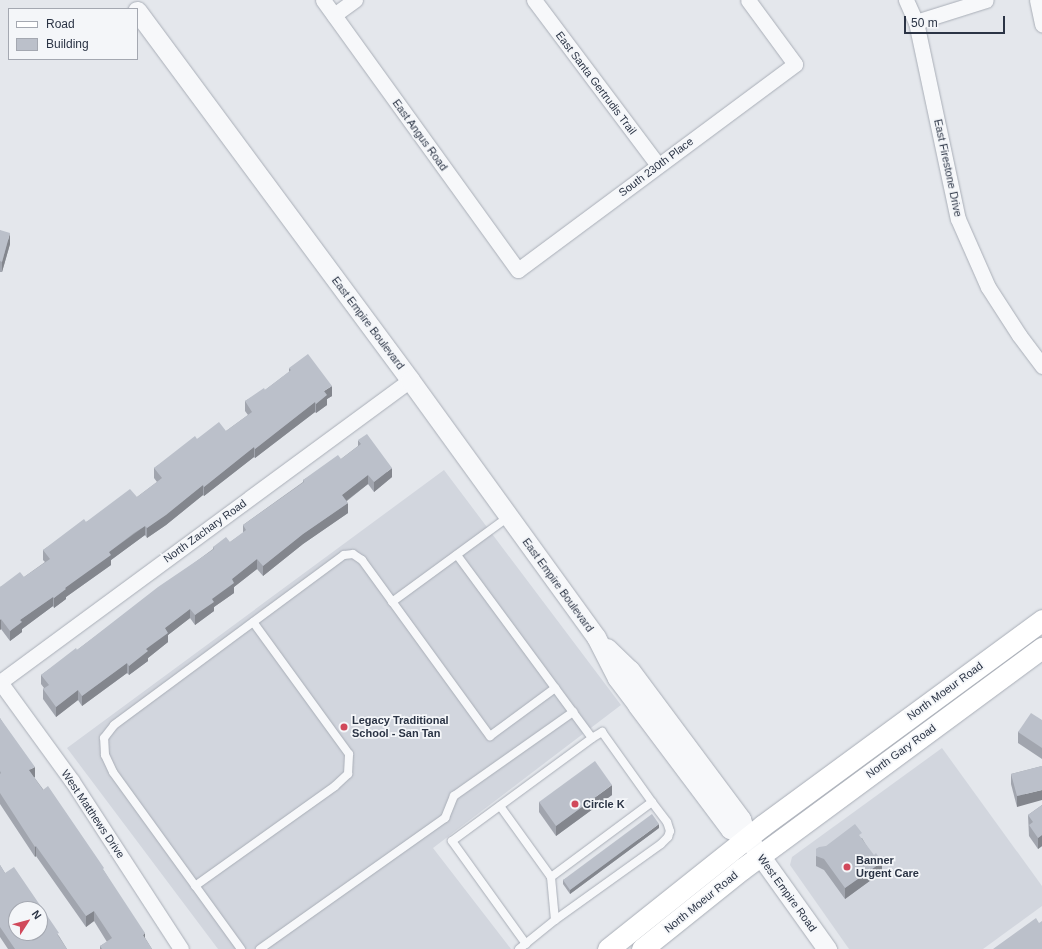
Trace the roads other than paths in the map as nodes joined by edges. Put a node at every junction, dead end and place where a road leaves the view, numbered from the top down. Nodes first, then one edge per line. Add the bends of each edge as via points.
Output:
1 (323, 0) edge
2 (355, 0) edge
3 (534, 0) edge
4 (748, 0) edge
5 (906, 0) edge
6 (986, 0) edge
7 (1037, 0) edge
8 (138, 13) edge
9 (334, 15) junction
10 (916, 22) junction
11 (1042, 24) edge
12 (658, 165) junction
13 (518, 270) joint
14 (1042, 366) edge
15 (410, 380) junction
16 (508, 517) junction
17 (457, 555) junction
18 (392, 602) junction
19 (1042, 620) edge
20 (253, 622) junction
21 (1042, 648) edge
22 (0, 682) edge
23 (555, 688) junction
24 (573, 712) junction
25 (592, 738) junction
26 (652, 802) junction
27 (500, 806) junction
28 (747, 837) junction
29 (760, 856) junction
30 (551, 877) junction
31 (195, 886) junction
32 (555, 920) junction
33 (522, 946) edge
34 (181, 949) edge
35 (241, 949) edge
36 (260, 949) edge
37 (608, 949) edge
38 (642, 949) edge
39 (827, 949) edge

1 - 9 street, East Angus Road
2 - 9 street
3 - 12 street, East Santa Gertrudis Trail
4 - 12 street, South 230th Place via 795,64
5 - 10 street, East Firestone Drive
6 - 10 street
7 - 11 street
8 - 15 street, East Empire Boulevard
9 - 13 street, East Angus Road
10 - 14 street, East Firestone Drive via 958,219 988,287
12 - 13 street, South 230th Place
15 - 16 street, East Empire Boulevard
15 - 22 street, North Zachary Road
16 - 17 lane
16 - 28 street, East Empire Boulevard via 596,637 630,670 741,819
17 - 18 lane
17 - 23 lane
18 - 20 lane via 362,560 353,554 344,555
18 - 23 lane via 490,736
19 - 28 main road, North Moeur Road
20 - 31 lane via 114,725 104,738 105,755 113,772
20 - 31 lane via 349,754 348,774 335,786
21 - 29 main road, North Gary Road
22 - 34 street, West Matthews Drive via 72,780
23 - 24 lane
24 - 25 lane
24 - 36 lane via 454,796 445,818
25 - 26 lane via 602,732
25 - 27 lane
26 - 30 lane
26 - 32 lane via 667,822 670,831 668,836 661,844
27 - 30 lane
27 - 33 lane via 452,841
28 - 29 street, West Empire Road
28 - 37 main road
29 - 38 main road, North Moeur Road
29 - 39 street, West Empire Road
30 - 32 lane
31 - 35 lane
32 - 33 lane

